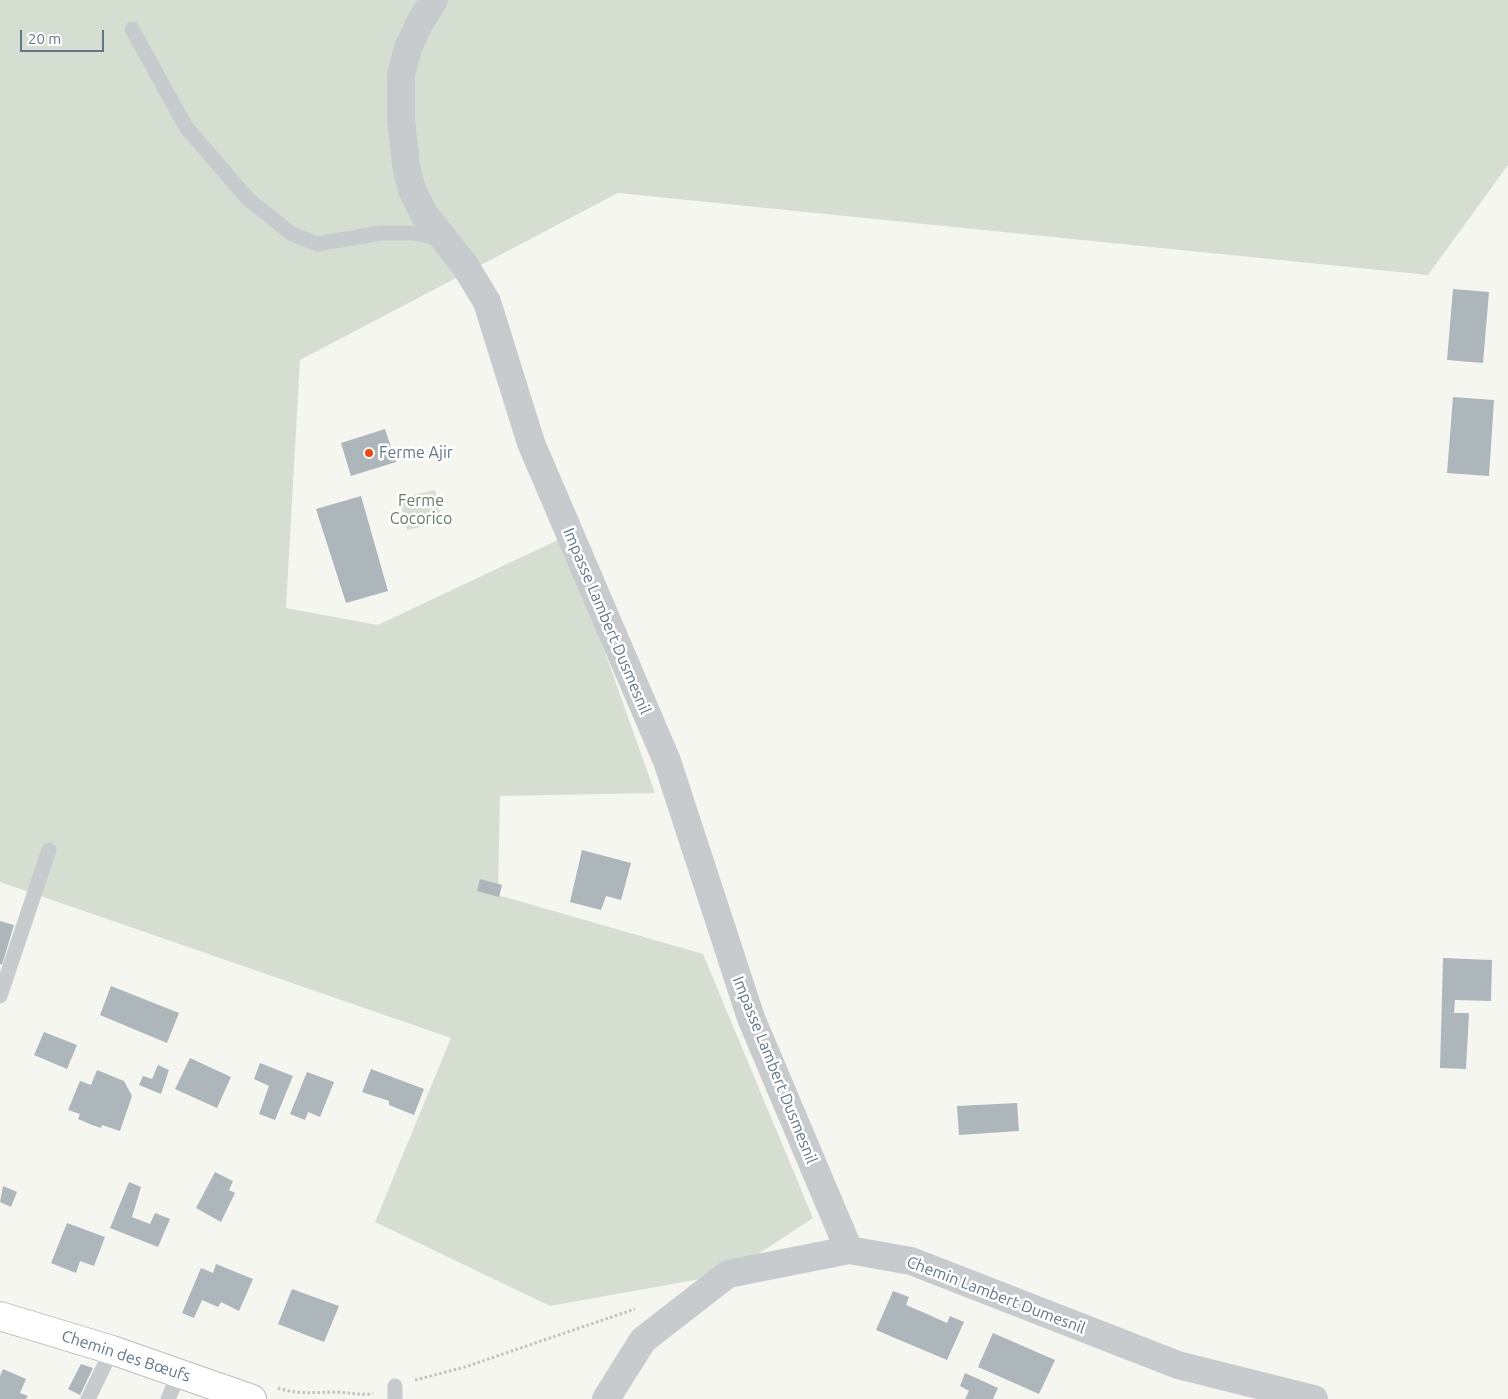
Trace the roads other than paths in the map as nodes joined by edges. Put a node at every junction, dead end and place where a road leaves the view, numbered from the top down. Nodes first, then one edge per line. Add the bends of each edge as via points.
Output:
1 (434, 0) edge
2 (132, 29) dead end
3 (444, 240) junction
4 (48, 850) dead end
5 (0, 996) edge
6 (849, 1250) junction
7 (0, 1316) edge
8 (112, 1350) junction
9 (180, 1374) junction
10 (88, 1399) edge
11 (168, 1399) edge
12 (252, 1399) edge
13 (606, 1399) edge
14 (1314, 1399) edge

1 - 3 street, Impasse Lambert Dusmesnil via 408,48 401,75 400,118 412,190 424,214
2 - 3 lane via 186,127 248,199 292,234 317,244 381,233 413,233
3 - 6 street, Impasse Lambert Dusmesnil via 464,264 487,302 531,443 667,761 751,1018
4 - 5 lane
6 - 13 street, Chemin Lambert Dumesnil via 728,1274 643,1340
6 - 14 street, Chemin Lambert Dumesnil via 911,1261 1178,1365
7 - 8 street, Chemin des Bœufs
8 - 9 street, Chemin des Bœufs
8 - 10 lane
9 - 11 lane
9 - 12 street, Chemin des Bœufs

